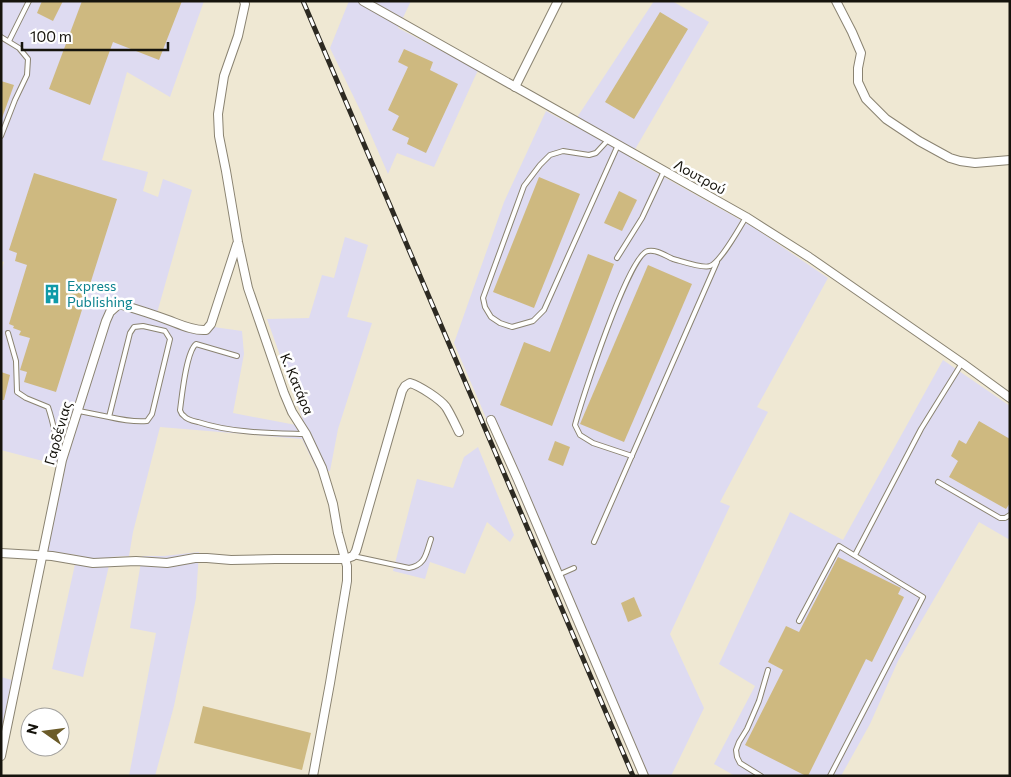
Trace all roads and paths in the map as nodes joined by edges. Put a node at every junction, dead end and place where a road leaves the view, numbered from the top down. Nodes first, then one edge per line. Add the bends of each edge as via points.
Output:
1 (29, 1) edge
2 (244, 1) edge
3 (363, 1) edge
4 (558, 1) edge
5 (836, 1) edge
6 (1, 37) edge
7 (9, 41) junction
8 (515, 87) junction
9 (1, 136) edge
10 (608, 140) junction
11 (618, 145) junction
12 (1010, 160) edge
13 (664, 171) junction
14 (746, 218) junction
15 (238, 242) junction
16 (617, 258) dead end
17 (718, 260) junction
18 (8, 333) dead end
19 (237, 356) dead end
20 (962, 363) junction
21 (1010, 398) edge
22 (77, 411) junction
23 (109, 417) junction
24 (491, 420) dead end
25 (459, 432) dead end
26 (306, 434) junction
27 (632, 456) junction
28 (62, 460) junction
29 (938, 482) dead end
30 (1010, 515) edge
31 (431, 539) dead end
32 (594, 542) dead end
33 (1, 553) edge
34 (43, 555) junction
35 (855, 555) junction
36 (353, 556) junction
37 (345, 559) junction
38 (574, 568) dead end
39 (558, 575) junction
40 (799, 621) dead end
41 (768, 670) dead end
42 (1, 756) edge
43 (313, 776) edge
44 (644, 776) edge
45 (761, 776) edge
46 (830, 776) edge

1 - 7 lane
2 - 15 street, Κ. Κατάρα via 238,36 224,76 218,114
3 - 8 street, Λουτρού
4 - 8 street
5 - 12 street via 860,53 858,82 866,99 886,119 950,158 975,163
6 - 7 lane
7 - 9 lane via 28,59 27,74
8 - 10 street, Λουτρού
10 - 11 street, Λουτρού
10 - 11 lane via 596,153 589,155 563,151 550,155 524,186 483,298 485,307 500,323 512,327 533,322 544,310
11 - 13 street, Λουτρού
13 - 14 street, Λουτρού
13 - 16 lane via 642,218
14 - 17 lane
14 - 20 street, Λουτρού via 809,257
15 - 22 street, Γαρδένιας via 211,324 206,330 119,304 110,312
15 - 26 street, Κ. Κατάρα via 248,288 278,378 292,412
17 - 27 lane
17 - 27 lane via 711,266 704,266 648,250 643,253 623,290 595,361 575,425 580,435 593,443
18 - 28 lane via 16,361 17,392 48,407
19 - 26 lane via 196,344 192,347 180,410 182,415 231,430
20 - 21 street, Λουτρού
20 - 35 lane via 921,429
22 - 23 lane
22 - 28 street, Γαρδένιας
23 - 23 lane via 137,422 147,421 152,414 170,339 165,332 142,326 134,327 130,333
24 - 39 street
25 - 36 street via 445,406 414,384 405,386
26 - 37 street, Κ. Κατάρα via 322,468
27 - 32 lane
28 - 34 street, Γαρδένιας
29 - 30 lane via 1000,518
31 - 36 lane via 424,562 417,567
33 - 34 street
34 - 37 street via 93,563 167,563 196,558
34 - 42 street, Γαρδένιας
35 - 40 lane via 839,546
35 - 46 lane via 923,597
36 - 37 street
37 - 43 street, Κ. Κατάρα via 347,581
38 - 39 lane
39 - 44 street
41 - 45 lane via 759,701 736,750 740,763

